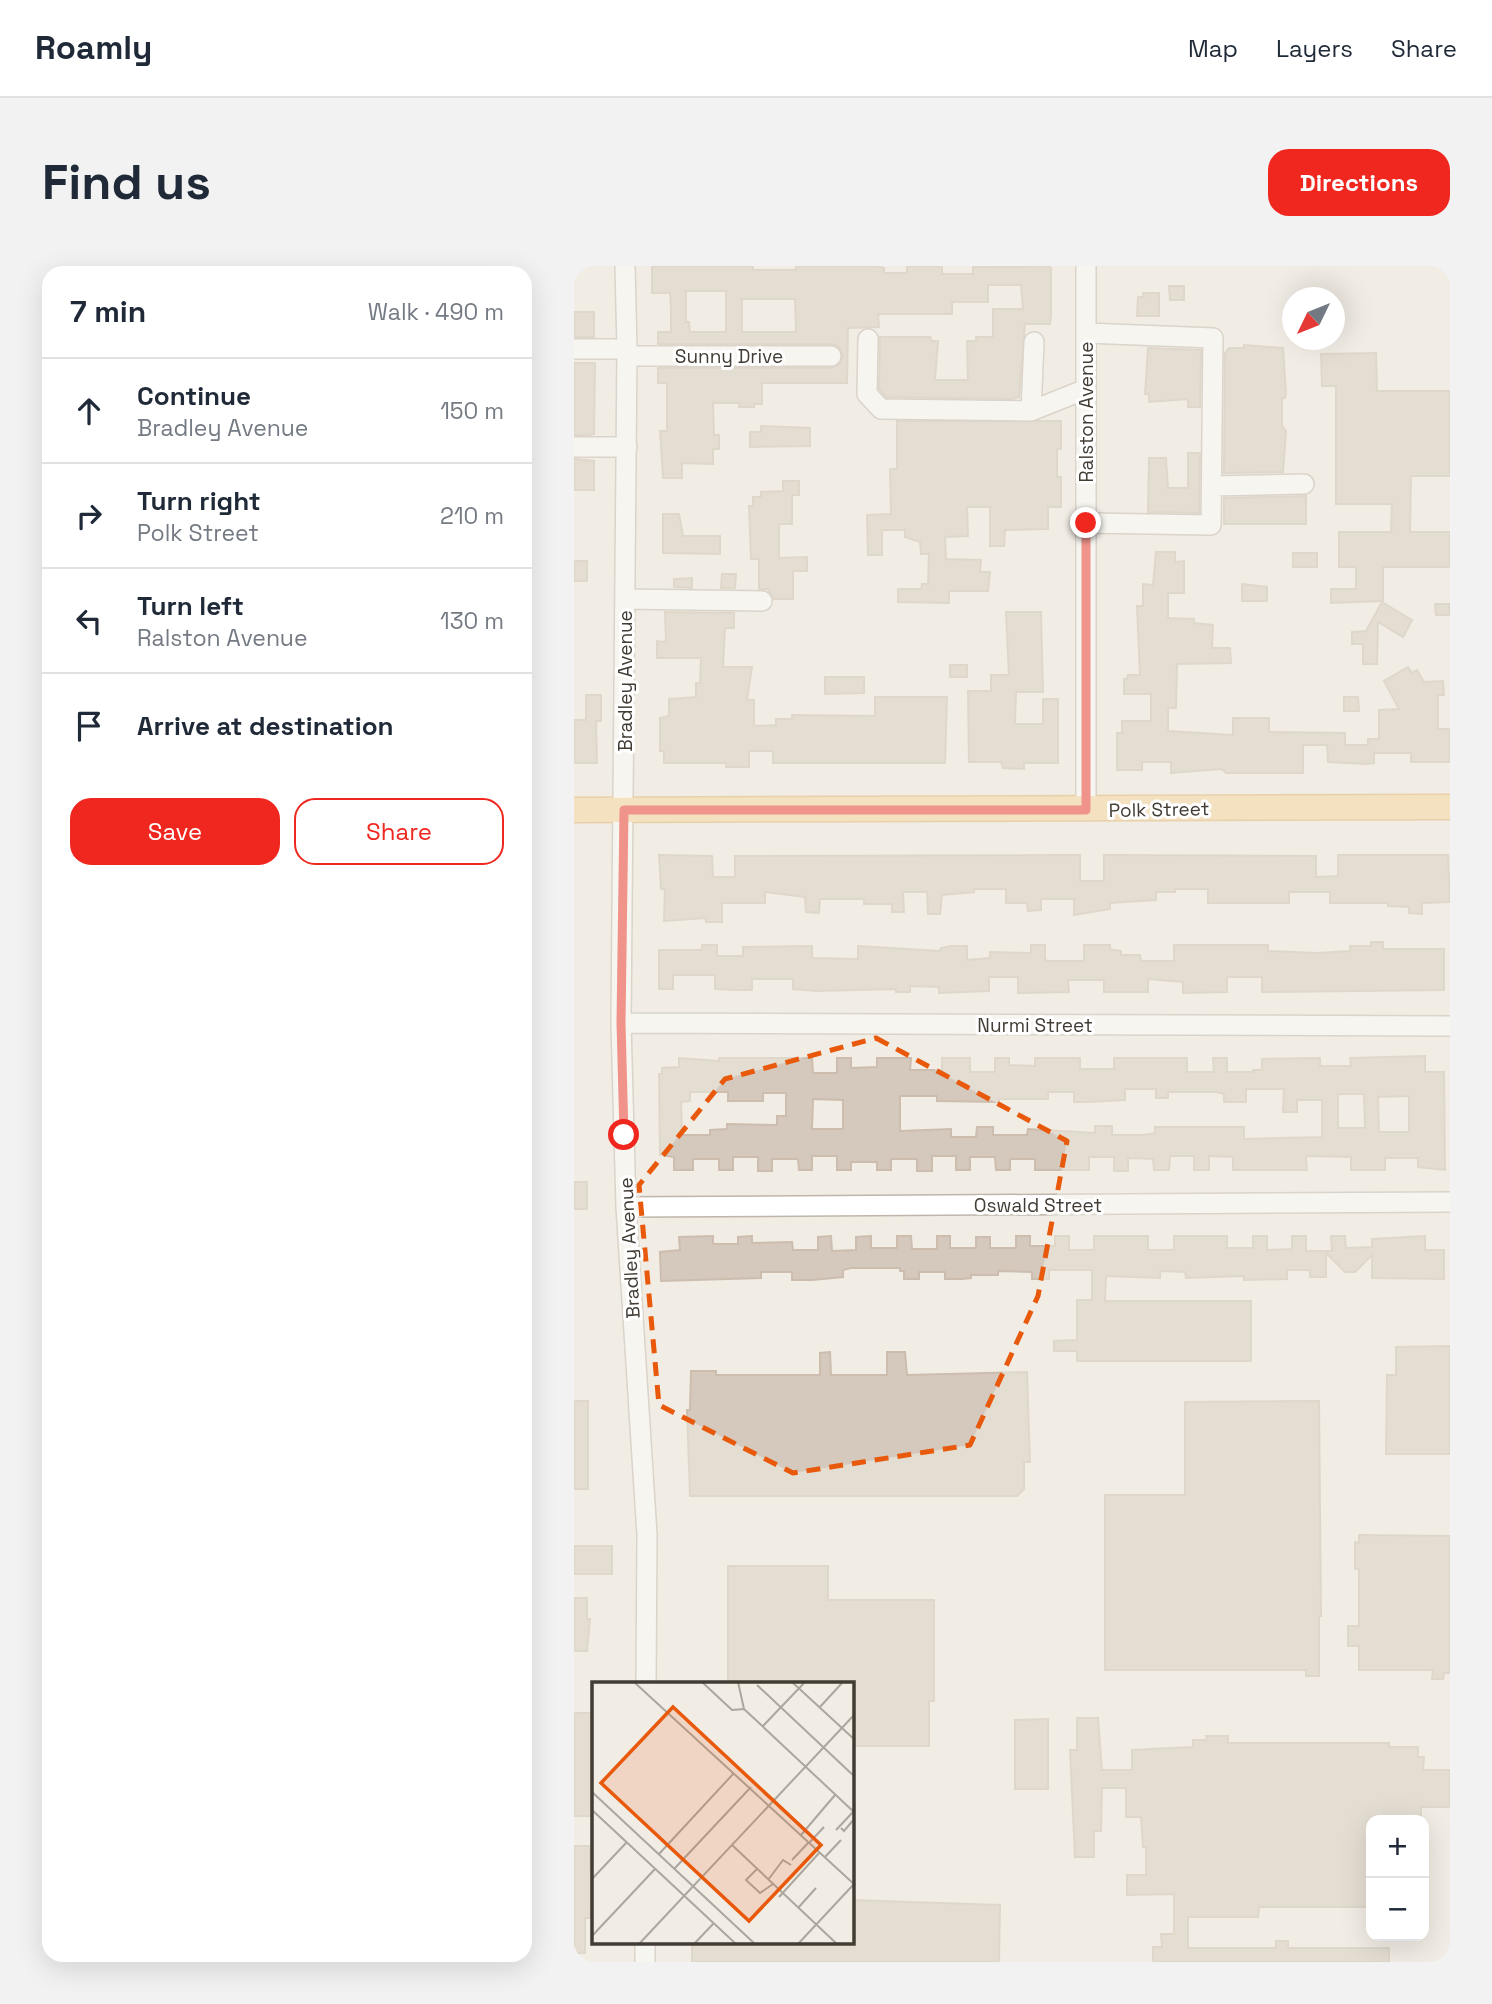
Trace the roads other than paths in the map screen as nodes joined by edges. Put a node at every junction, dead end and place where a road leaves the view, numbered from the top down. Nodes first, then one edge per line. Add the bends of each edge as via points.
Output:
1 (625, 266) edge
2 (1086, 266) edge
3 (1086, 333) junction
4 (868, 339) dead end
5 (1034, 342) dead end
6 (574, 349) edge
7 (627, 352) junction
8 (831, 356) dead end
9 (1086, 389) junction
10 (1031, 411) junction
11 (574, 447) edge
12 (627, 447) junction
13 (1304, 484) dead end
14 (1212, 486) junction
15 (1086, 523) junction
16 (625, 599) junction
17 (762, 601) dead end
18 (1450, 807) edge
19 (574, 810) edge
20 (624, 810) junction
21 (1086, 810) junction
22 (621, 1023) junction
23 (1450, 1026) edge
24 (1450, 1202) edge
25 (626, 1207) junction
26 (646, 1682) edge
27 (645, 1944) edge
28 (645, 1962) edge

1 - 7 street, Bradley Avenue
2 - 3 street, Ralston Avenue
3 - 9 street, Ralston Avenue
3 - 14 street via 1213,338
4 - 10 street via 867,394 881,409
5 - 10 street
6 - 7 street, Sunny Drive
7 - 8 street, Sunny Drive
7 - 12 street, Bradley Avenue
9 - 10 street
9 - 15 street, Ralston Avenue
11 - 12 street
12 - 16 street, Bradley Avenue
13 - 14 street
14 - 15 street via 1211,525
15 - 21 street, Ralston Avenue
16 - 17 street
16 - 20 street, Bradley Avenue
18 - 21 main road, Polk Street
19 - 20 main road, Polk Street
20 - 21 main road, Polk Street
20 - 22 street, Bradley Avenue
22 - 23 street, Nurmi Street
22 - 25 street, Bradley Avenue
24 - 25 street, Oswald Street
25 - 26 street, Bradley Avenue via 647,1535
27 - 28 street

